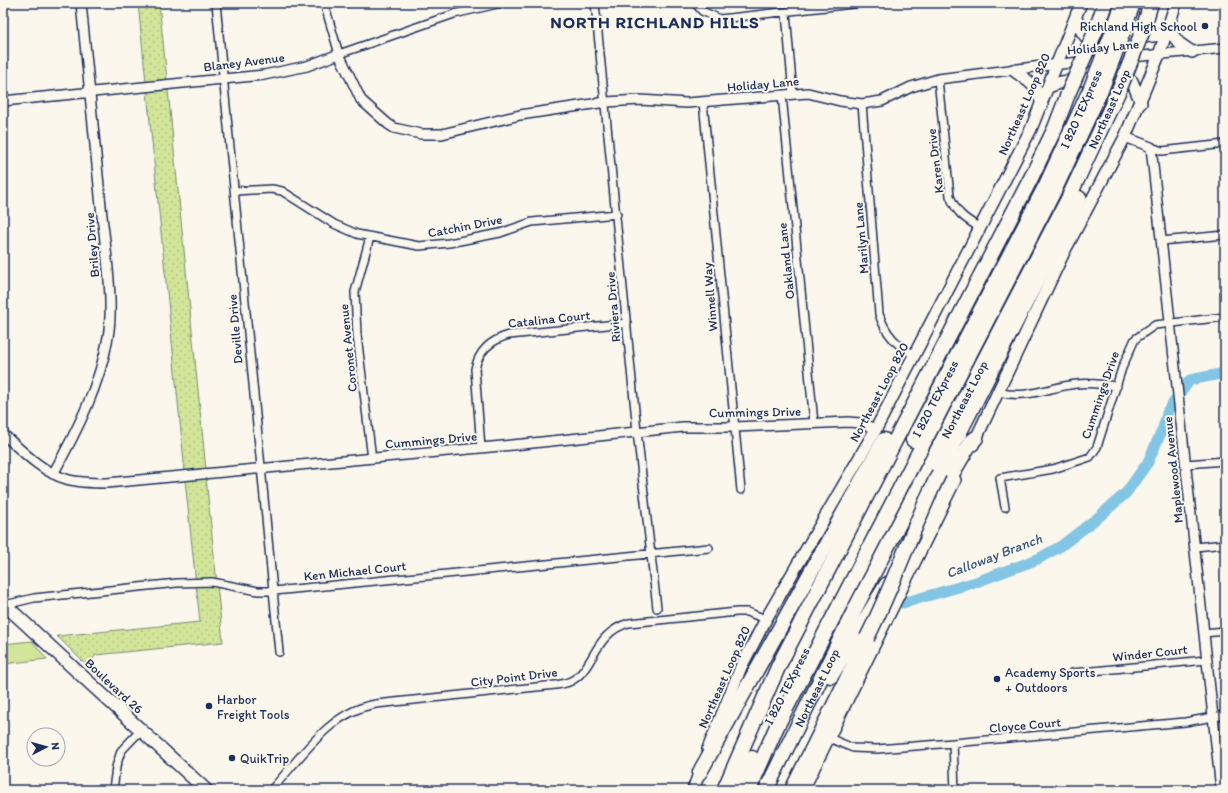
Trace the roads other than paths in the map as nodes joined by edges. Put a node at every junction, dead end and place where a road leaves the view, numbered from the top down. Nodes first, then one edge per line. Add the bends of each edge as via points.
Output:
1 (81, 3) edge
2 (216, 3) edge
3 (324, 3) edge
4 (502, 3) edge
5 (595, 3) edge
6 (694, 3) edge
7 (862, 3) edge
8 (1081, 3) edge
9 (1105, 3) edge
10 (1123, 3) edge
11 (1134, 3) edge
12 (1151, 3) edge
13 (1176, 3) edge
14 (848, 4) edge
15 (786, 13) junction
16 (1076, 18) junction
17 (1168, 29) junction
18 (1118, 33) junction
19 (1225, 48) edge
20 (1192, 52) junction
21 (338, 54) junction
22 (1159, 55) junction
23 (1058, 64) junction
24 (1013, 70) junction
25 (224, 79) junction
26 (938, 79) junction
27 (1049, 87) junction
28 (1120, 88) junction
29 (1096, 90) junction
30 (90, 92) junction
31 (793, 94) junction
32 (782, 95) junction
33 (3, 101) edge
34 (606, 102) junction
35 (703, 102) junction
36 (1141, 103) junction
37 (862, 104) junction
38 (1042, 105) junction
39 (1125, 137) junction
40 (1225, 144) edge
41 (1151, 147) junction
42 (235, 191) junction
43 (617, 214) junction
44 (980, 228) junction
45 (1225, 235) edge
46 (370, 237) junction
47 (1161, 241) junction
48 (1225, 317) edge
49 (627, 323) junction
50 (1171, 323) junction
51 (915, 355) junction
52 (1117, 386) junction
53 (998, 392) junction
54 (915, 401) junction
55 (814, 424) junction
56 (735, 427) junction
57 (876, 429) junction
58 (637, 432) junction
59 (3, 434) edge
60 (976, 438) junction
61 (481, 448) junction
62 (372, 459) junction
63 (1225, 461) edge
64 (1186, 464) junction
65 (261, 469) junction
66 (54, 474) junction
67 (741, 490) dead end
68 (1005, 507) dead end
69 (1225, 544) edge
70 (1194, 547) junction
71 (709, 548) dead end
72 (650, 553) junction
73 (274, 591) junction
74 (4, 604) edge
75 (657, 608) dead end
76 (766, 619) junction
77 (1225, 631) edge
78 (1204, 633) junction
79 (872, 638) junction
80 (280, 652) dead end
81 (1206, 660) junction
82 (1072, 673) dead end
83 (1225, 715) edge
84 (1212, 718) junction
85 (141, 730) junction
86 (829, 738) junction
87 (953, 743) junction
88 (700, 772) junction
89 (113, 790) edge
90 (206, 790) edge
91 (271, 790) edge
92 (693, 790) edge
93 (724, 790) edge
94 (738, 790) edge
95 (749, 790) edge
96 (766, 790) edge
97 (773, 790) edge
98 (792, 790) edge
99 (803, 790) edge
100 (955, 790) edge
101 (1221, 790) edge

1 - 30 street, Briley Drive
2 - 25 street, Deville Drive
3 - 21 street
4 - 21 street, Blaney Avenue via 454,14
5 - 34 street, Riviera Drive
6 - 15 street via 702,11 720,19
7 - 14 street
8 - 16 main road, Northeast Loop 820
9 - 54 highway, bridge via 1055,128
10 - 18 highway, I 820 TEXpress
11 - 18 highway, I 820 TEXpress
12 - 28 highway, Northeast Loop, bridge
13 - 17 main road
14 - 15 street
15 - 31 street
16 - 17 main road via 1083,34 1093,41 1160,35
16 - 23 main road, Northeast Loop 820
17 - 20 main road via 1179,43
17 - 22 main road
18 - 29 highway, I 820 TEXpress, bridge
19 - 20 street, Holiday Lane
20 - 22 street, Holiday Lane
21 - 25 street, Blaney Avenue via 313,64 284,71
21 - 34 street, Holiday Lane via 361,100 372,111 394,128 421,134 442,134 520,115
22 - 23 street, Holiday Lane
22 - 36 main road
23 - 24 street, Holiday Lane
23 - 27 main road, Northeast Loop 820
24 - 26 street, Holiday Lane
24 - 38 main road via 1035,86
25 - 30 street, Blaney Avenue
25 - 42 street, Deville Drive
26 - 37 street, Holiday Lane via 906,89 882,101
26 - 44 street, Karen Drive via 950,196 960,216
27 - 36 main road via 1061,82 1123,76 1132,80
27 - 38 main road, Northeast Loop 820
28 - 79 highway, bridge via 1121,96 1077,202 923,507
28 - 96 highway, Northeast Loop via 1069,197 857,605
29 - 94 highway, I 820 TEXpress via 768,722
29 - 95 highway, I 820 TEXpress via 1055,189 777,726
30 - 33 street, Blaney Avenue
30 - 66 street, Briley Drive via 106,251 110,325 90,399
31 - 32 street, Holiday Lane
31 - 37 street, Holiday Lane via 808,93 840,102
32 - 35 street, Holiday Lane
32 - 55 street, Oakland Lane
34 - 35 street, Holiday Lane
34 - 43 street, Riviera Drive
35 - 56 street, Winnell Way
36 - 39 main road
37 - 51 street, Marilyn Lane via 880,314 885,330 904,350
38 - 44 main road, Northeast Loop 820
39 - 41 street
39 - 53 main road via 1060,260
40 - 41 street via 1162,151
41 - 47 street, Maplewood Avenue
42 - 46 street, Catchin Drive via 282,191 334,224
42 - 65 street, Deville Drive
43 - 46 street, Catchin Drive via 532,222 500,233 419,246
43 - 49 street, Riviera Drive
44 - 51 main road, Northeast Loop 820
45 - 47 street
46 - 62 street, Coronet Avenue via 355,292 357,335
47 - 50 street, Maplewood Avenue
48 - 50 street, Cummings Drive
49 - 58 street, Riviera Drive
49 - 61 street, Catalina Court via 509,334 484,349 475,369
50 - 52 street, Cummings Drive via 1155,325 1135,339
50 - 64 street, Maplewood Avenue
51 - 57 main road, Northeast Loop 820
52 - 53 street via 1077,384 1015,395
52 - 68 street, Cummings Drive via 1097,447 1090,457 1053,469 1000,478
53 - 60 main road
54 - 88 highway via 899,413
54 - 93 highway via 779,665
55 - 56 street, Cummings Drive
55 - 57 street, Cummings Drive via 860,423
56 - 58 street, Cummings Drive via 706,426
56 - 67 street, Winnell Way
57 - 76 main road, Northeast Loop 820
58 - 61 street, Cummings Drive
58 - 72 street, Riviera Drive
59 - 66 street, Cummings Drive
60 - 79 main road via 900,591
60 - 97 highway via 971,442 809,713
61 - 62 street, Cummings Drive
62 - 65 street, Cummings Drive
63 - 64 street
64 - 70 street, Maplewood Avenue
65 - 66 street, Cummings Drive via 107,483 73,480
65 - 73 street, Deville Drive
69 - 70 street
70 - 78 street, Maplewood Avenue
71 - 72 street, Ken Michael Court
72 - 73 street, Ken Michael Court
72 - 75 street, Riviera Drive
73 - 74 street, Ken Michael Court via 258,591 212,582 177,583 34,598
73 - 80 street, Deville Drive
74 - 85 main road, Boulevard 26
76 - 88 main road, Northeast Loop 820 via 720,714
76 - 91 street, City Point Drive via 743,611 629,623 609,632 581,672 567,682 358,708 329,727
77 - 78 street
78 - 81 street, Maplewood Avenue
79 - 86 main road
79 - 98 highway
81 - 82 street, Winder Court
81 - 84 street, Maplewood Avenue
83 - 84 street, Cloyce Court
84 - 87 street, Cloyce Court
84 - 101 street, Maplewood Avenue
85 - 89 street via 121,751
85 - 90 main road, Boulevard 26
86 - 87 street, Cloyce Court via 848,747 861,749
86 - 99 main road
87 - 100 street
88 - 92 main road, Northeast Loop 820

